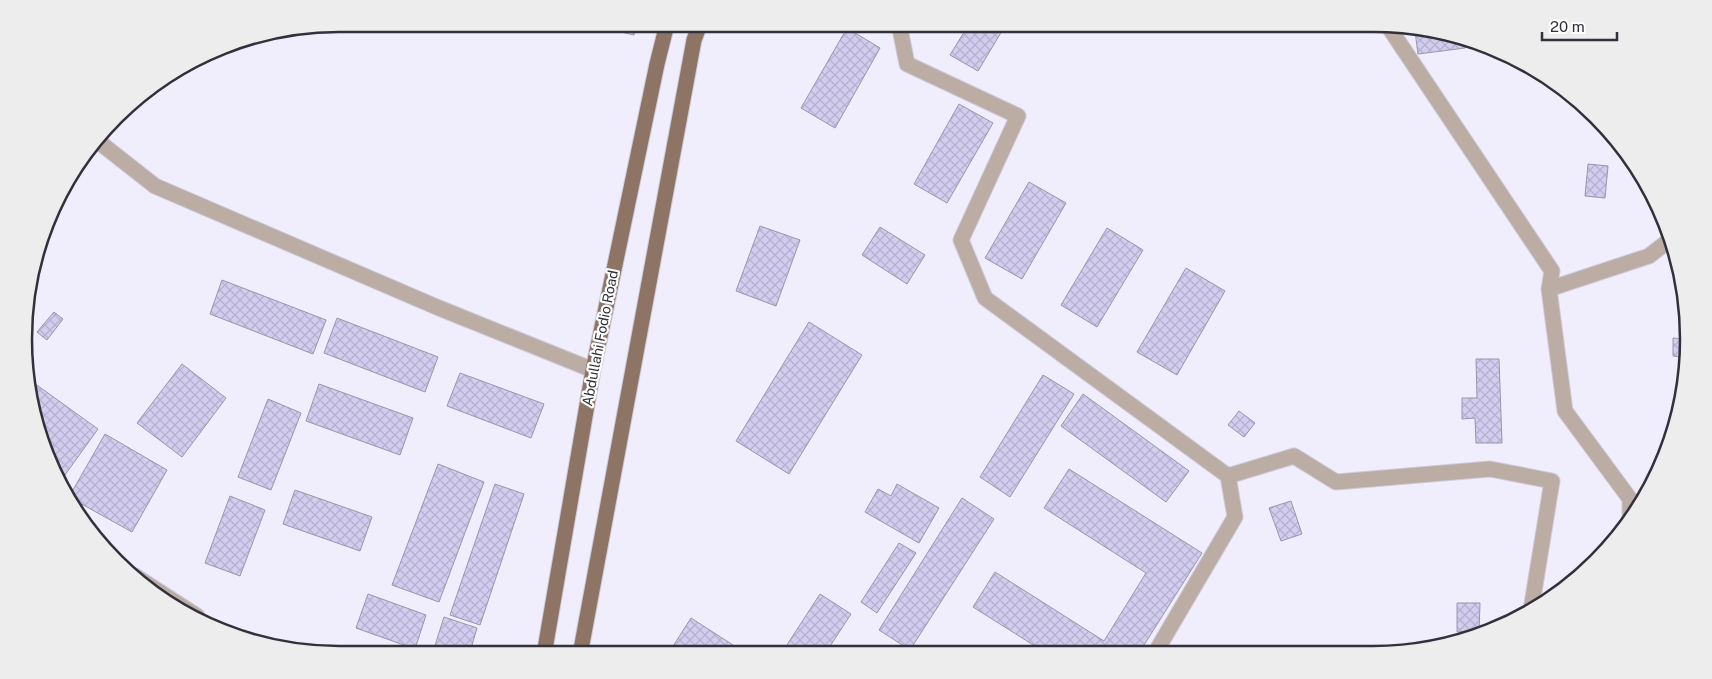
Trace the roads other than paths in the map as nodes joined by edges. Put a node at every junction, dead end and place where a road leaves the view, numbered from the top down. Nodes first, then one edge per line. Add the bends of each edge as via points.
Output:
1 (665, 32) edge
2 (697, 32) edge
3 (901, 32) edge
4 (1393, 33) edge
5 (103, 145) edge
6 (1664, 244) edge
7 (1549, 289) junction
8 (593, 370) junction
9 (1228, 476) junction
10 (1630, 507) edge
11 (1532, 601) edge
12 (546, 646) edge
13 (582, 646) edge
14 (1159, 646) edge

1 - 8 main road, Abdullahi Fodio Road
2 - 13 main road
3 - 9 street via 907,64 1018,116 961,240 985,298
4 - 7 street via 1552,271
5 - 8 street via 155,186
6 - 7 street via 1649,256
7 - 10 street via 1565,411 1630,498
8 - 12 main road, Abdullahi Fodio Road
9 - 11 street via 1294,456 1336,482 1490,469 1552,481
9 - 14 street via 1235,517

